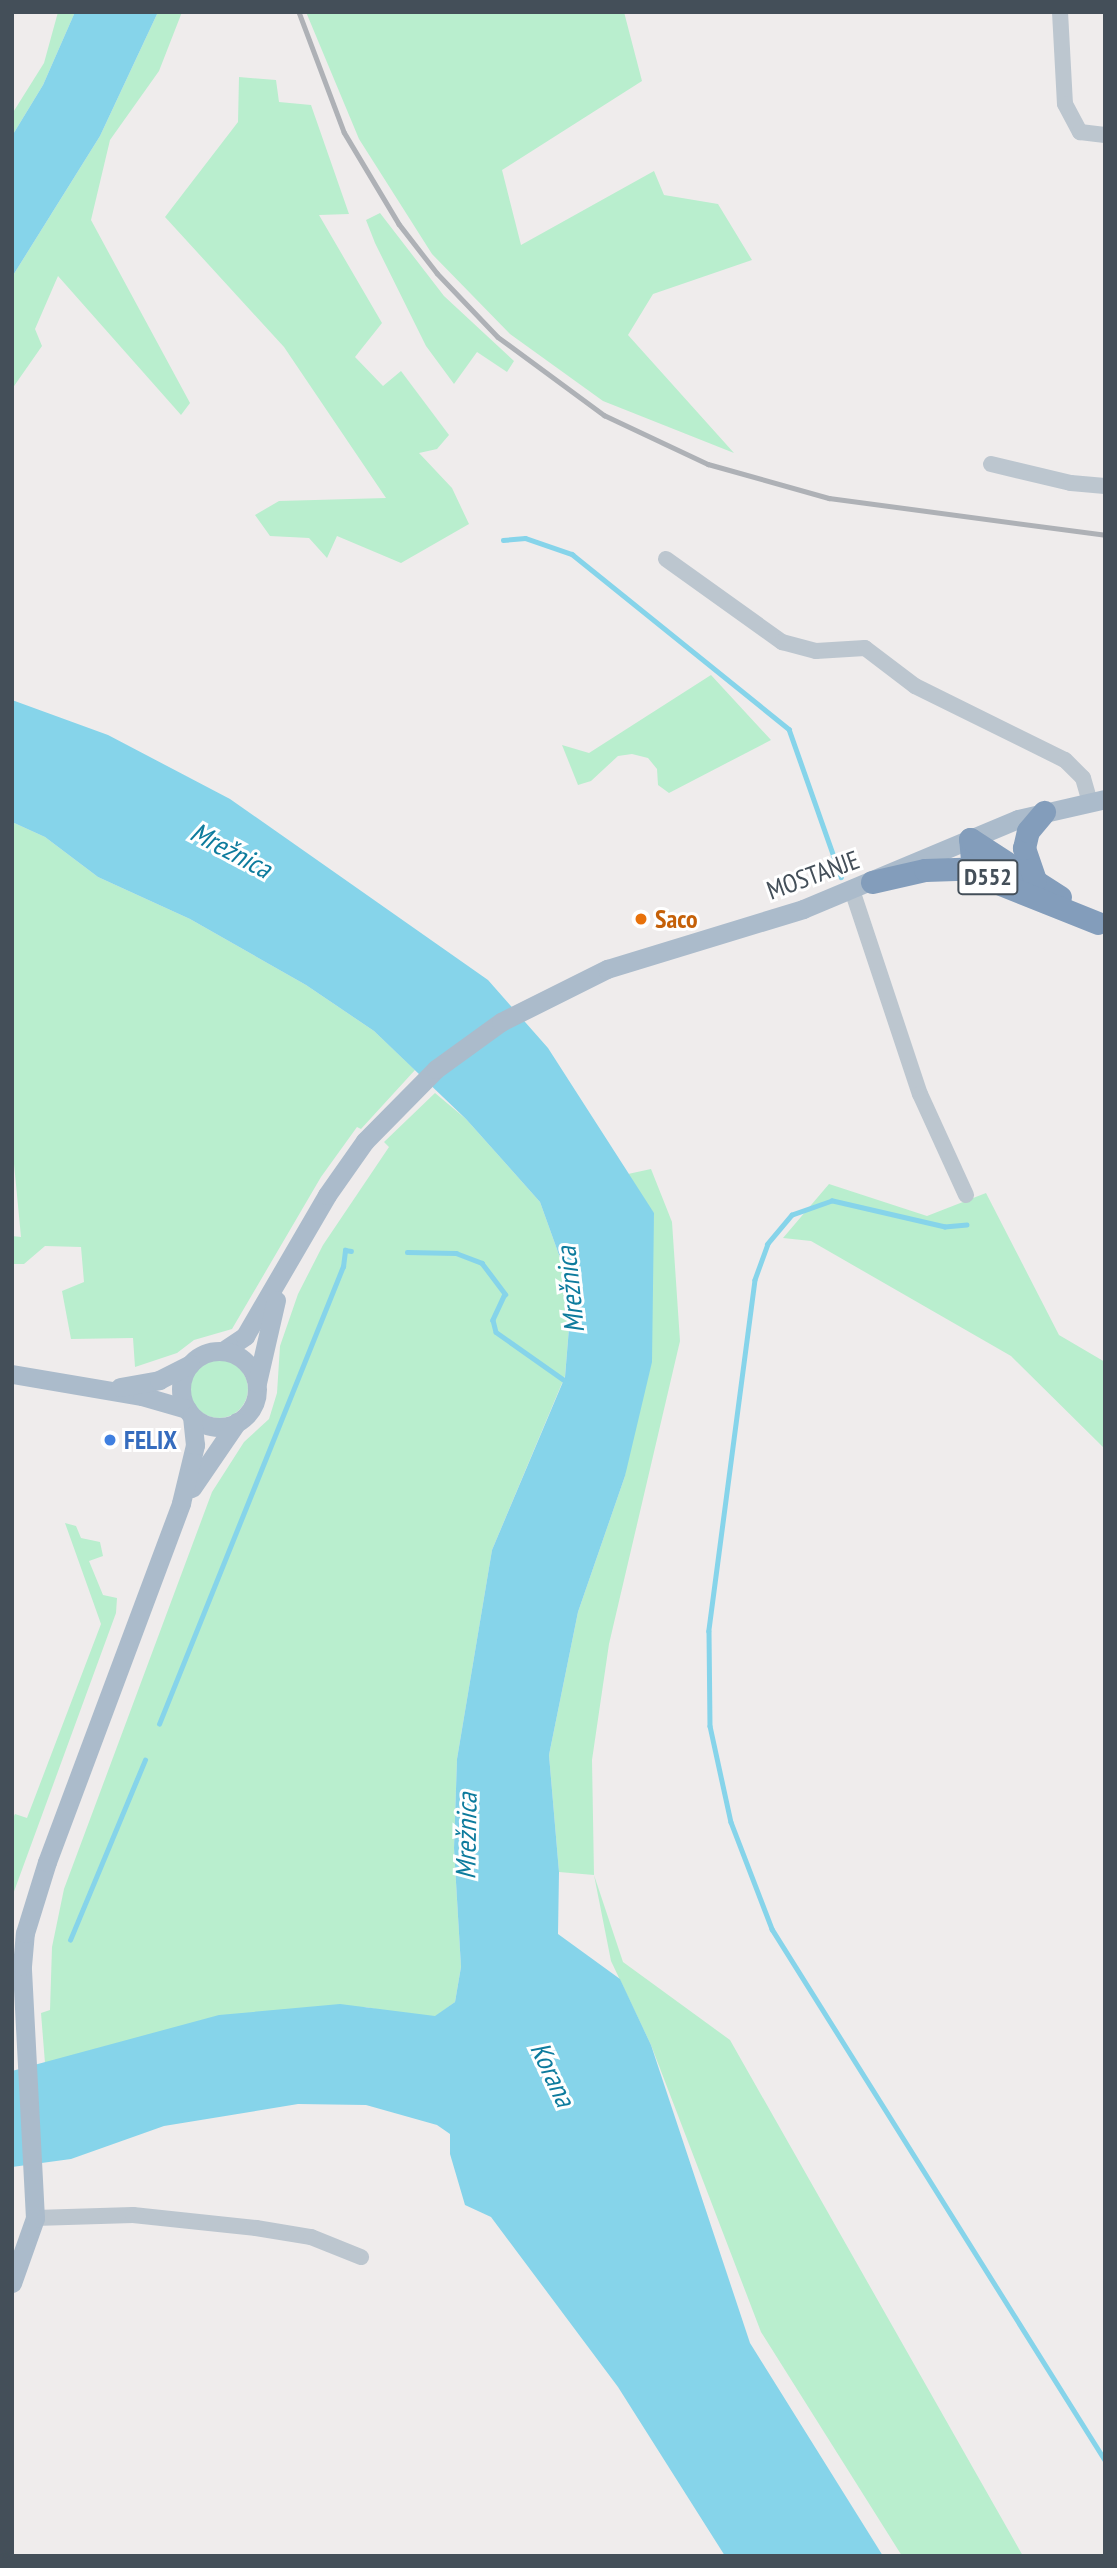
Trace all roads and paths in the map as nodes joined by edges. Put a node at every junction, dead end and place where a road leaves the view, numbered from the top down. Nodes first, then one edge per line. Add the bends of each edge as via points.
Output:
1 (1059, 12) edge
2 (1105, 135) edge
3 (992, 464) dead end
4 (1105, 486) edge
5 (666, 559) dead end
6 (1097, 800) edge
7 (1044, 812) junction
8 (970, 839) junction
9 (979, 873) junction
10 (1035, 880) junction
11 (862, 886) junction
12 (1101, 925) edge
13 (966, 1195) dead end
14 (285, 1273) junction
15 (223, 1351) junction
16 (190, 1364) junction
17 (12, 1374) edge
18 (257, 1387) junction
19 (105, 1389) junction
20 (190, 1413) junction
21 (237, 1422) junction
22 (181, 1503) junction
23 (35, 2218) junction
24 (361, 2256) dead end
25 (12, 2283) edge

1 - 2 street via 1065,104 1080,132
3 - 4 street via 1071,483
5 - 6 street via 782,642 816,651 864,648 915,686 1065,760
6 - 7 main road, MOSTANJE
7 - 8 main road, MOSTANJE
7 - 10 highway via 1028,831 1024,848
8 - 9 highway
8 - 10 highway, D552
8 - 11 main road, MOSTANJE
9 - 11 highway, D552 via 941,869
9 - 12 highway, D552
10 - 12 highway, D552
11 - 13 street via 920,1094
11 - 14 main road, MOSTANJE via 803,909 607,969 539,1000 443,1063 365,1141 327,1195
14 - 15 main road via 245,1336
14 - 18 main road via 260,1355
15 - 16 main road
15 - 18 main road via 242,1359
16 - 19 main road via 159,1380
16 - 20 main road via 181,1386
17 - 19 main road
18 - 21 main road via 252,1407
19 - 20 main road
20 - 21 main road via 214,1427
20 - 22 main road via 195,1445
21 - 22 main road
22 - 23 main road via 32,1906 23,1951
23 - 24 street via 133,2215 256,2228 311,2237
23 - 25 main road

